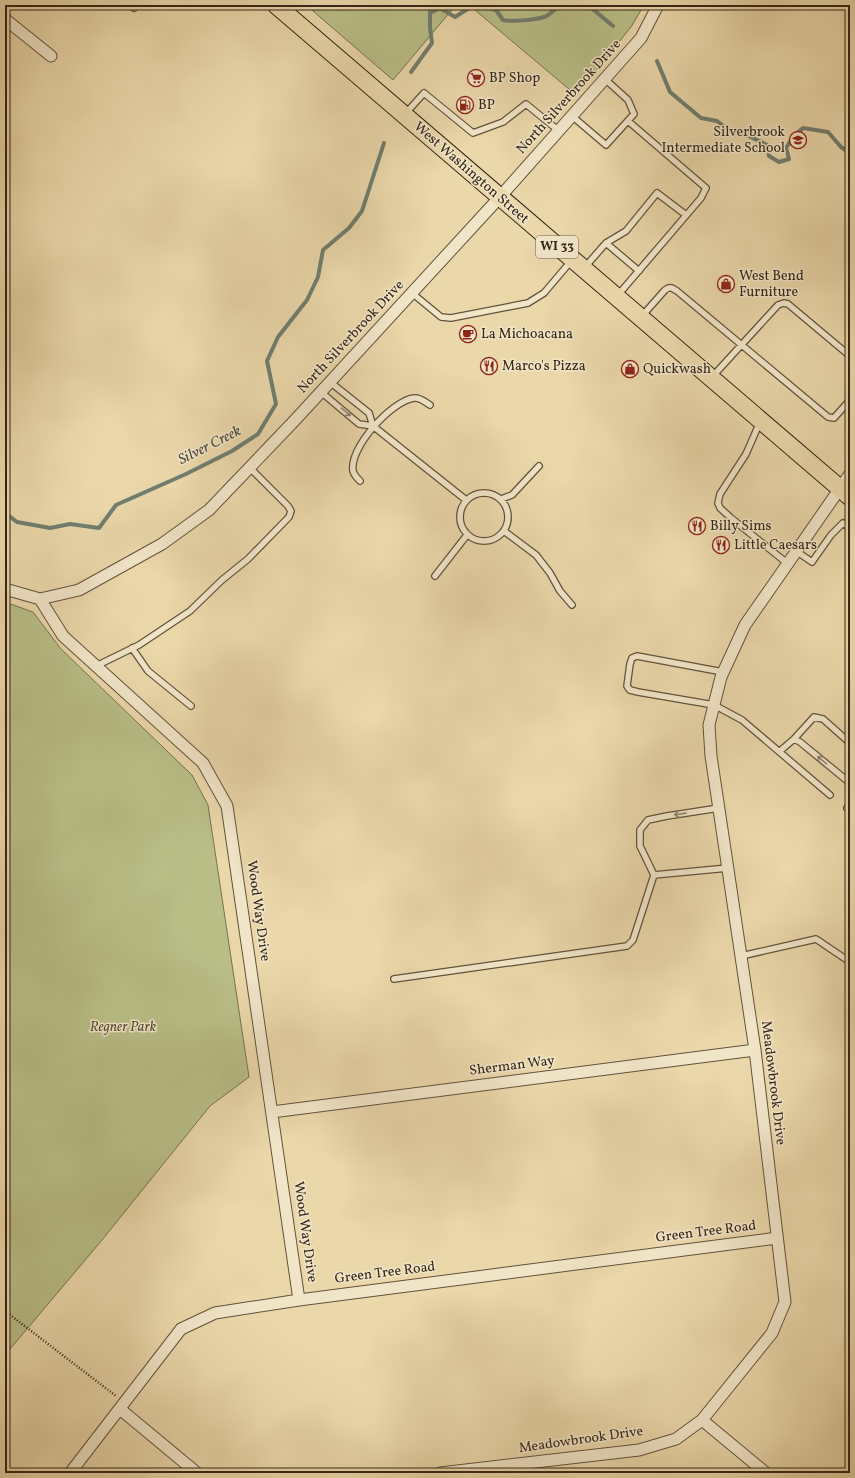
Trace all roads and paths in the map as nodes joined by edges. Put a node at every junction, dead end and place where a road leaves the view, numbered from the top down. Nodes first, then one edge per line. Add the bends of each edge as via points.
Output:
1 (276, 5) edge
2 (658, 5) edge
3 (5, 18) edge
4 (51, 56) dead end
5 (605, 79) junction
6 (404, 116) junction
7 (572, 116) junction
8 (628, 121) junction
9 (559, 131) junction
10 (499, 198) junction
11 (686, 216) junction
12 (606, 243) junction
13 (578, 264) junction
14 (638, 271) junction
15 (412, 293) junction
16 (616, 297) junction
17 (641, 318) junction
18 (742, 345) junction
19 (850, 356) edge
20 (711, 378) junction
21 (330, 382) junction
22 (321, 392) junction
23 (850, 400) edge
24 (430, 405) dead end
25 (761, 421) junction
26 (373, 426) junction
27 (538, 466) dead end
28 (249, 468) junction
29 (850, 474) edge
30 (360, 481) dead end
31 (844, 492) edge
32 (501, 499) junction
33 (466, 500) junction
34 (850, 528) edge
35 (504, 531) junction
36 (467, 535) junction
37 (796, 551) junction
38 (787, 563) junction
39 (435, 576) dead end
40 (5, 589) edge
41 (40, 599) junction
42 (572, 605) dead end
43 (132, 648) junction
44 (96, 666) junction
45 (723, 672) junction
46 (191, 706) dead end
47 (714, 706) junction
48 (794, 739) junction
49 (850, 743) edge
50 (780, 751) junction
51 (850, 783) edge
52 (830, 795) dead end
53 (719, 808) junction
54 (728, 868) junction
55 (654, 875) junction
56 (741, 956) junction
57 (850, 962) edge
58 (394, 979) dead end
59 (755, 1050) junction
60 (272, 1112) junction
61 (777, 1238) junction
62 (299, 1300) junction
63 (5, 1311) edge
64 (122, 1406) junction
65 (702, 1420) junction
66 (70, 1473) edge
67 (197, 1473) edge
68 (440, 1473) edge
69 (766, 1473) edge

1 - 6 main road, West Washington Street / WI 33
2 - 5 street, North Silverbrook Drive via 641,38
3 - 4 street
5 - 7 street, North Silverbrook Drive
5 - 8 lane via 628,100 634,114
6 - 9 lane via 424,93 473,133 503,122 526,104
6 - 10 main road, West Washington Street / WI 33
7 - 8 lane via 606,145
7 - 9 street, North Silverbrook Drive
8 - 11 lane via 706,188
9 - 10 street, North Silverbrook Drive
10 - 13 main road, West Washington Street / WI 33
10 - 15 street, North Silverbrook Drive
11 - 12 lane via 657,193 626,230
11 - 14 lane
12 - 13 lane
12 - 14 lane
13 - 15 lane via 528,304 451,318 441,316
13 - 16 main road, West Washington Street / WI 33
14 - 16 lane
15 - 21 street, North Silverbrook Drive
16 - 17 main road, West Washington Street / WI 33
17 - 18 lane via 665,290 671,288
17 - 20 main road, West Washington Street / WI 33
18 - 19 lane via 778,305 784,303
18 - 20 lane
18 - 23 lane via 828,417 834,418
20 - 25 main road, West Washington Street / WI 33
21 - 22 street, North Silverbrook Drive
21 - 26 lane via 369,413
22 -> 26 lane via 359,424
22 - 28 street, North Silverbrook Drive
24 - 26 lane via 422,399 414,398 389,410
25 - 31 main road, West Washington Street / WI 33
25 - 38 lane via 746,454 720,494 718,503 731,518
26 - 30 lane via 363,439 353,466 353,472
26 - 33 lane
27 - 32 lane via 512,495
28 - 41 street, North Silverbrook Drive via 209,510 162,544 79,590
28 - 43 lane via 288,506 291,511 289,518 190,611
29 - 31 street, Meadowbrook Drive
31 - 37 street, Meadowbrook Drive
32 - 33 lane via 487,493 479,493
32 - 35 lane via 508,514 508,523
33 - 36 lane via 461,508 460,518
34 - 37 lane via 843,523 831,534 812,562
35 - 36 lane via 498,537 482,541
35 - 42 lane via 536,554 560,592
36 - 39 lane
37 - 38 street, Meadowbrook Drive
38 - 45 street, Meadowbrook Drive via 745,625
40 - 41 street, North Silverbrook Drive
41 - 44 street, Wood Way Drive via 63,636
43 - 44 lane
43 - 46 lane via 148,671
44 - 60 street, Wood Way Drive via 203,763 227,806
45 - 47 street, Meadowbrook Drive
45 - 47 lane via 637,656 632,658 630,664 627,686 630,690
47 - 50 lane via 742,720
47 - 53 street, Meadowbrook Drive via 709,725
48 - 49 lane via 814,717 823,719
48 - 50 lane
51 -> 48 lane
50 - 52 lane
53 - 54 street, Meadowbrook Drive
53 -> 55 lane via 648,820 640,830 640,846
54 - 55 lane
54 - 56 street, Meadowbrook Drive
55 - 58 lane via 633,940 627,946
56 - 57 lane via 816,939
56 - 59 street, Meadowbrook Drive
59 - 60 street, Sherman Way
59 - 61 street, Meadowbrook Drive
60 - 62 street, Wood Way Drive
61 - 62 street, Green Tree Road
61 - 65 street, Meadowbrook Drive via 785,1302 772,1334
62 - 64 street, Green Tree Road via 215,1313 181,1329
63 - 64 path
64 - 66 street, Green Tree Road
64 - 67 street
65 - 68 street, Meadowbrook Drive via 676,1439 639,1450
65 - 69 street

